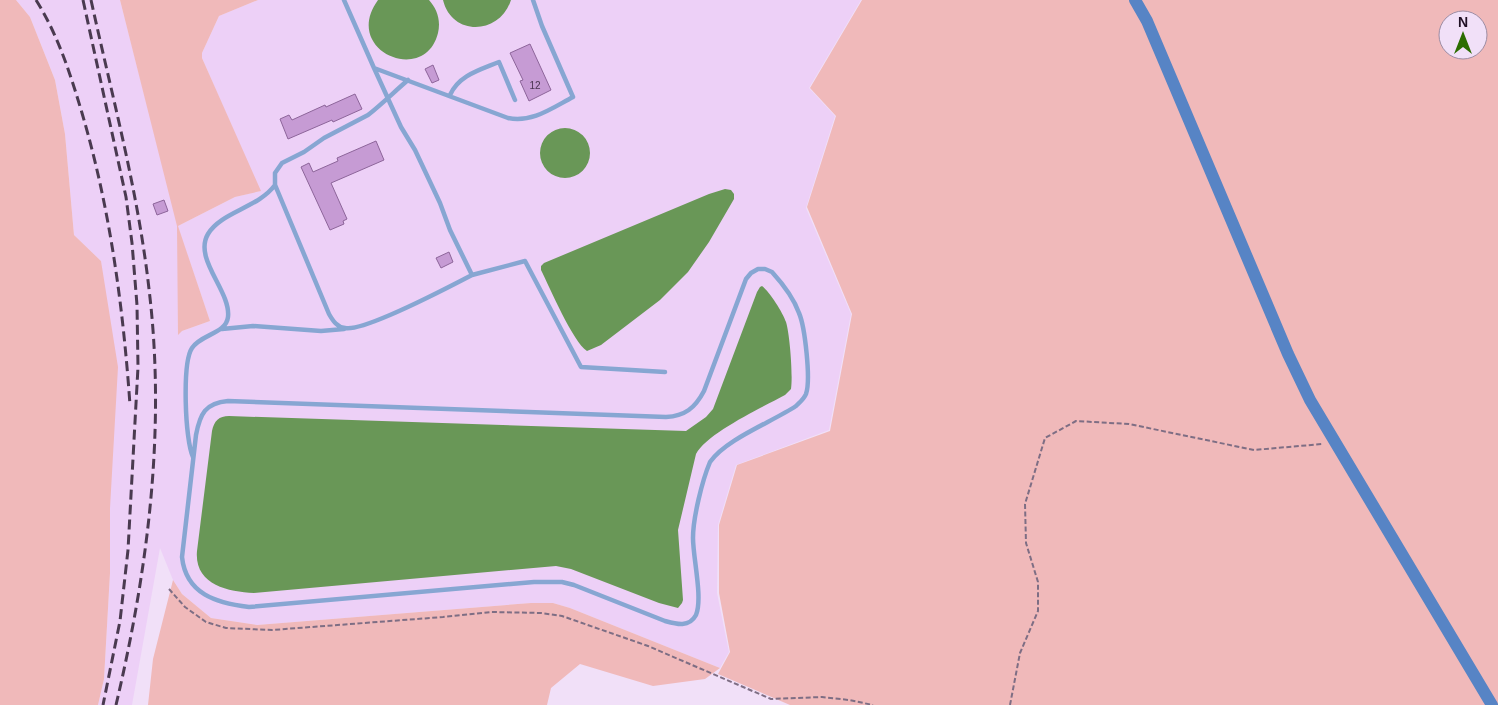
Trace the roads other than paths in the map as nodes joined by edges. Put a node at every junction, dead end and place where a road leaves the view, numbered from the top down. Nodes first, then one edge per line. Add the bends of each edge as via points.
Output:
1 (533, 0) edge
2 (1135, 0) edge
3 (346, 1) edge
4 (374, 68) junction
5 (408, 80) junction
6 (450, 95) junction
7 (388, 98) junction
8 (515, 100) dead end
9 (275, 184) junction
10 (472, 275) junction
11 (345, 328) junction
12 (220, 330) junction
13 (664, 372) dead end
14 (194, 458) junction
15 (1492, 705) edge

1 - 6 lane via 573,98 522,120 508,118
2 - 15 street via 1147,21 1310,400
3 - 4 lane
4 - 5 lane
4 - 7 lane
5 - 6 lane
5 - 7 lane
6 - 8 lane via 464,77 499,62
7 - 9 lane via 361,120 282,164 275,173
7 - 10 lane
9 - 11 lane via 329,314 338,326
9 - 12 lane via 261,200 219,223 205,240 208,261 228,309 227,322
10 - 11 lane via 373,322 354,329
10 - 13 lane via 525,262 581,367
11 - 12 lane via 321,331 253,326
12 - 14 lane via 197,342 188,360 187,430
14 - 14 lane via 183,568 196,589 220,602 263,607 562,582 665,621 682,624 695,617 698,609 693,530 708,469 714,456 728,445 788,411 806,394 808,377 802,323 797,308 772,272 758,269 751,273 704,391 696,405 674,416 221,402 208,407 200,419

